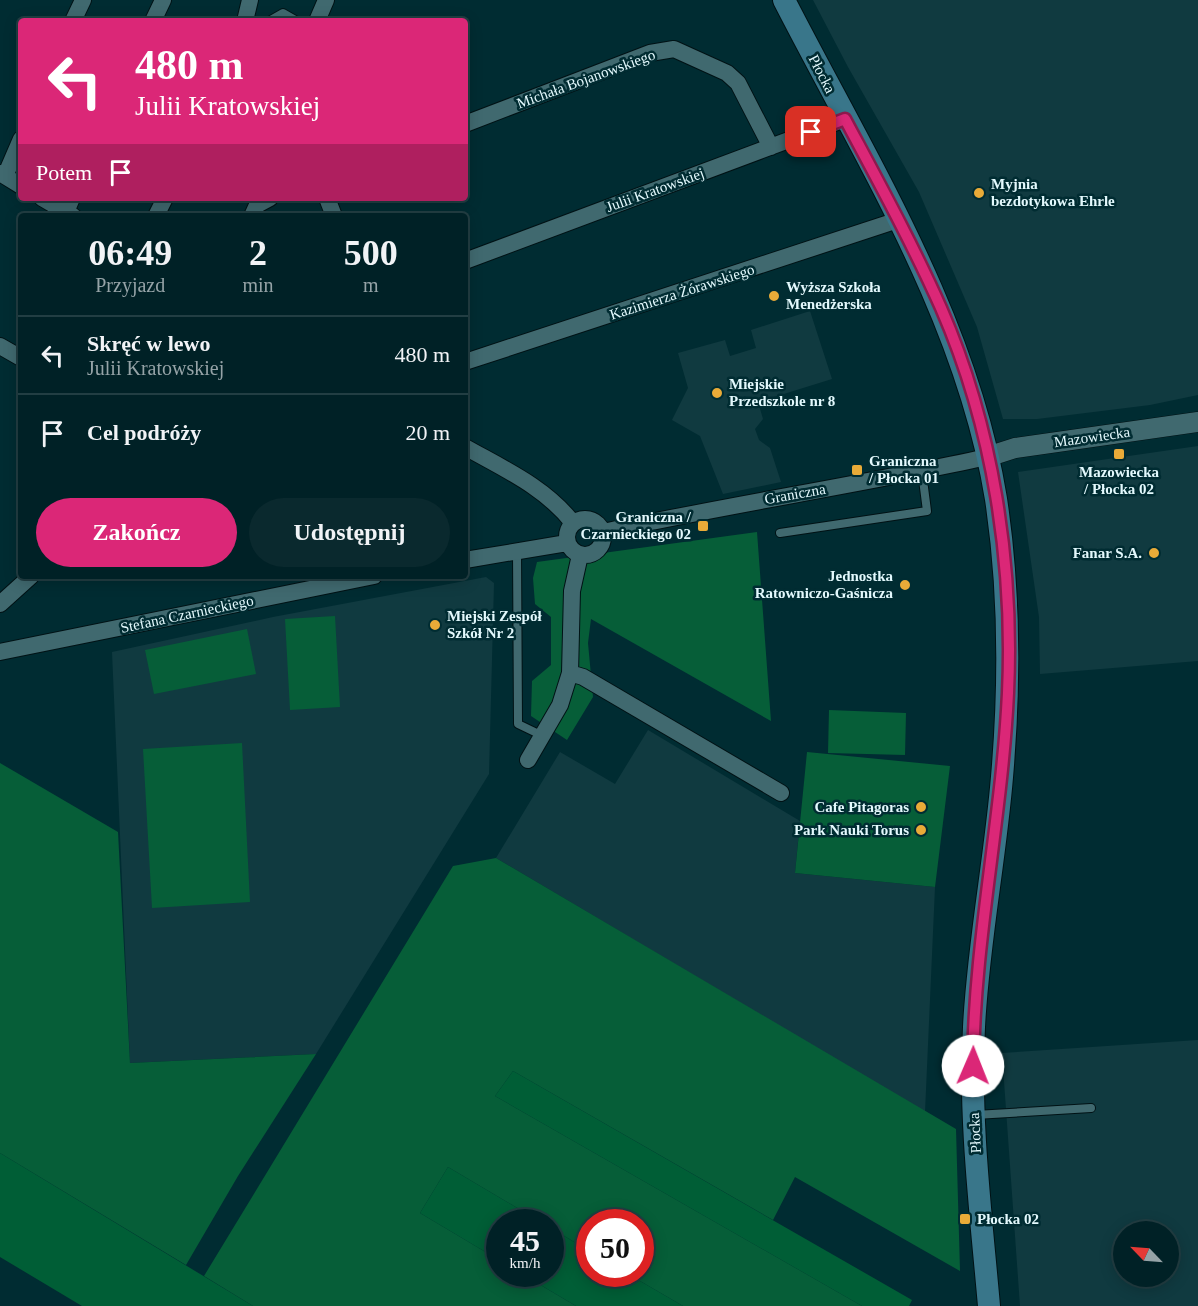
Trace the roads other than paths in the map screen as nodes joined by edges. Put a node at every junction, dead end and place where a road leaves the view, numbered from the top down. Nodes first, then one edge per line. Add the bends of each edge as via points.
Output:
1 (83, 0) edge
2 (163, 0) edge
3 (250, 0) edge
4 (326, 0) edge
5 (784, 0) edge
6 (74, 18) edge
7 (154, 18) edge
8 (246, 18) edge
9 (274, 18) edge
10 (292, 18) edge
11 (317, 18) edge
12 (845, 119) junction
13 (468, 123) edge
14 (18, 145) edge
15 (771, 147) junction
16 (2, 175) edge
17 (18, 184) edge
18 (50, 201) edge
19 (264, 201) edge
20 (70, 209) edge
21 (253, 213) edge
22 (898, 220) junction
23 (468, 260) edge
24 (468, 361) edge
25 (1198, 422) edge
26 (468, 449) edge
27 (987, 457) junction
28 (922, 472) junction
29 (573, 523) junction
30 (603, 532) junction
31 (780, 533) dead end
32 (567, 543) junction
33 (517, 551) junction
34 (580, 555) junction
35 (468, 559) edge
36 (28, 579) edge
37 (359, 579) edge
38 (0, 604) edge
39 (0, 652) edge
40 (570, 673) junction
41 (543, 736) junction
42 (528, 760) dead end
43 (781, 793) dead end
44 (1091, 1108) dead end
45 (974, 1115) junction
46 (989, 1306) edge

1 - 6 street
2 - 7 street
3 - 8 street
4 - 11 street
5 - 12 main road, Płocka
9 - 10 lane via 283,13
12 - 15 street, Julii Kratowskiej
12 - 22 main road, Płocka
13 - 15 street, Michała Bojanowskiego via 650,53 674,49 727,73 738,83
14 - 16 street
15 - 23 street, Julii Kratowskiej
16 - 17 street
18 - 20 street
19 - 21 street
22 - 24 street, Kazimierza Żórawskiego
22 - 27 main road, Płocka via 960,358
25 - 27 street, Mazowiecka via 1015,448
26 - 29 street via 543,492 559,504
27 - 28 street, Graniczna
27 - 45 main road, Płocka via 999,521 1009,639 1002,780 974,1018
28 - 30 street, Graniczna
28 - 31 lane via 927,511
29 - 30 street via 593,520
29 - 32 street via 567,531
30 - 34 street via 597,551
32 - 33 street
32 - 34 street
33 - 35 street
33 - 41 lane via 518,724
34 - 40 street via 572,591
36 - 38 street
37 - 39 street, Stefana Czarnieckiego
40 - 41 street via 560,705
40 - 43 street
41 - 42 street
44 - 45 lane
45 - 46 main road, Płocka

